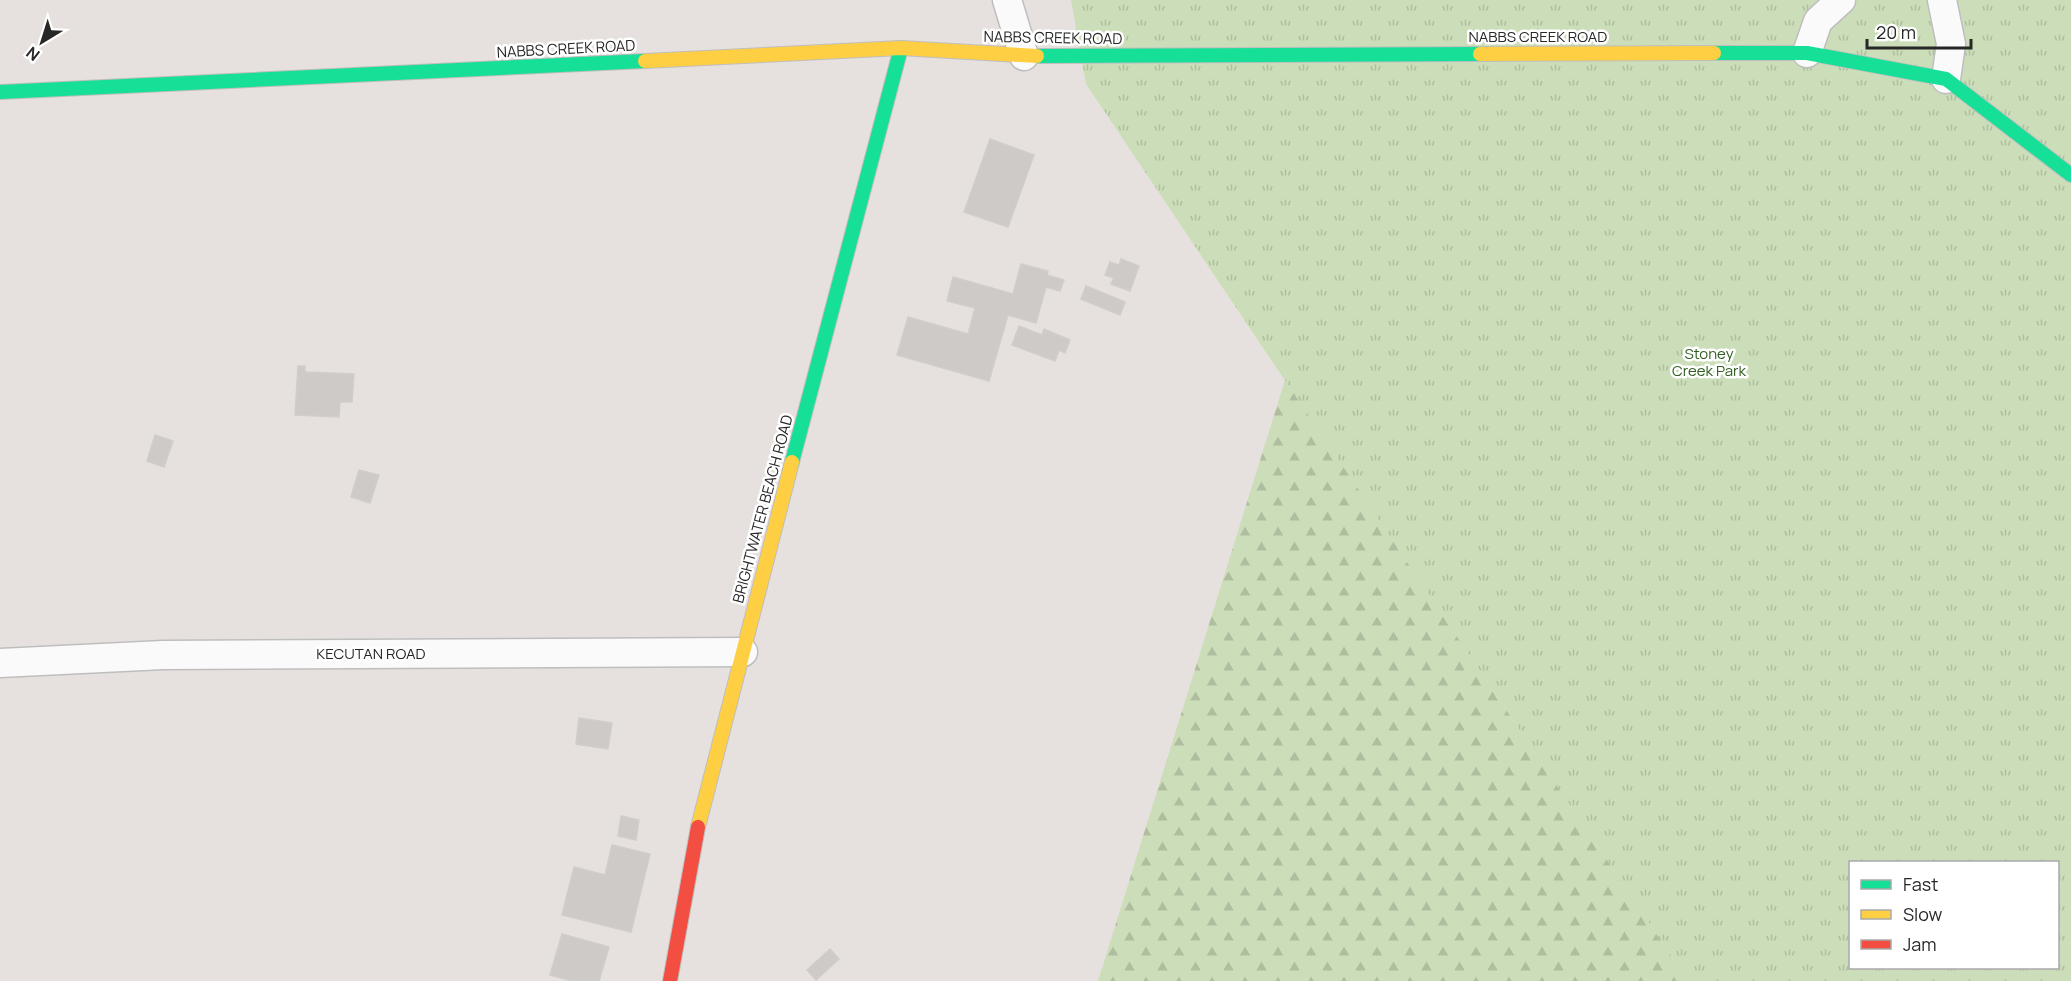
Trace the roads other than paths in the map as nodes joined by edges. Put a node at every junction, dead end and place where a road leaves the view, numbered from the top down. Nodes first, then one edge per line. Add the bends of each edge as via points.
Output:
1 (1007, 0) edge
2 (1841, 0) edge
3 (1941, 0) edge
4 (902, 48) junction
5 (1806, 52) junction
6 (1024, 56) junction
7 (1946, 79) junction
8 (0, 92) edge
9 (2071, 175) edge
10 (743, 652) junction
11 (0, 663) edge
12 (669, 981) edge

1 - 6 street
2 - 5 street via 1818,21
3 - 7 street via 1951,44
4 - 6 street, NABBS CREEK ROAD
4 - 8 street, NABBS CREEK ROAD
4 - 10 street, BRIGHTWATER BEACH ROAD
5 - 6 street, NABBS CREEK ROAD
5 - 7 street, NABBS CREEK ROAD
7 - 9 street, NABBS CREEK ROAD
10 - 11 street, KECUTAN ROAD via 163,655
10 - 12 street, BRIGHTWATER BEACH ROAD via 700,814

